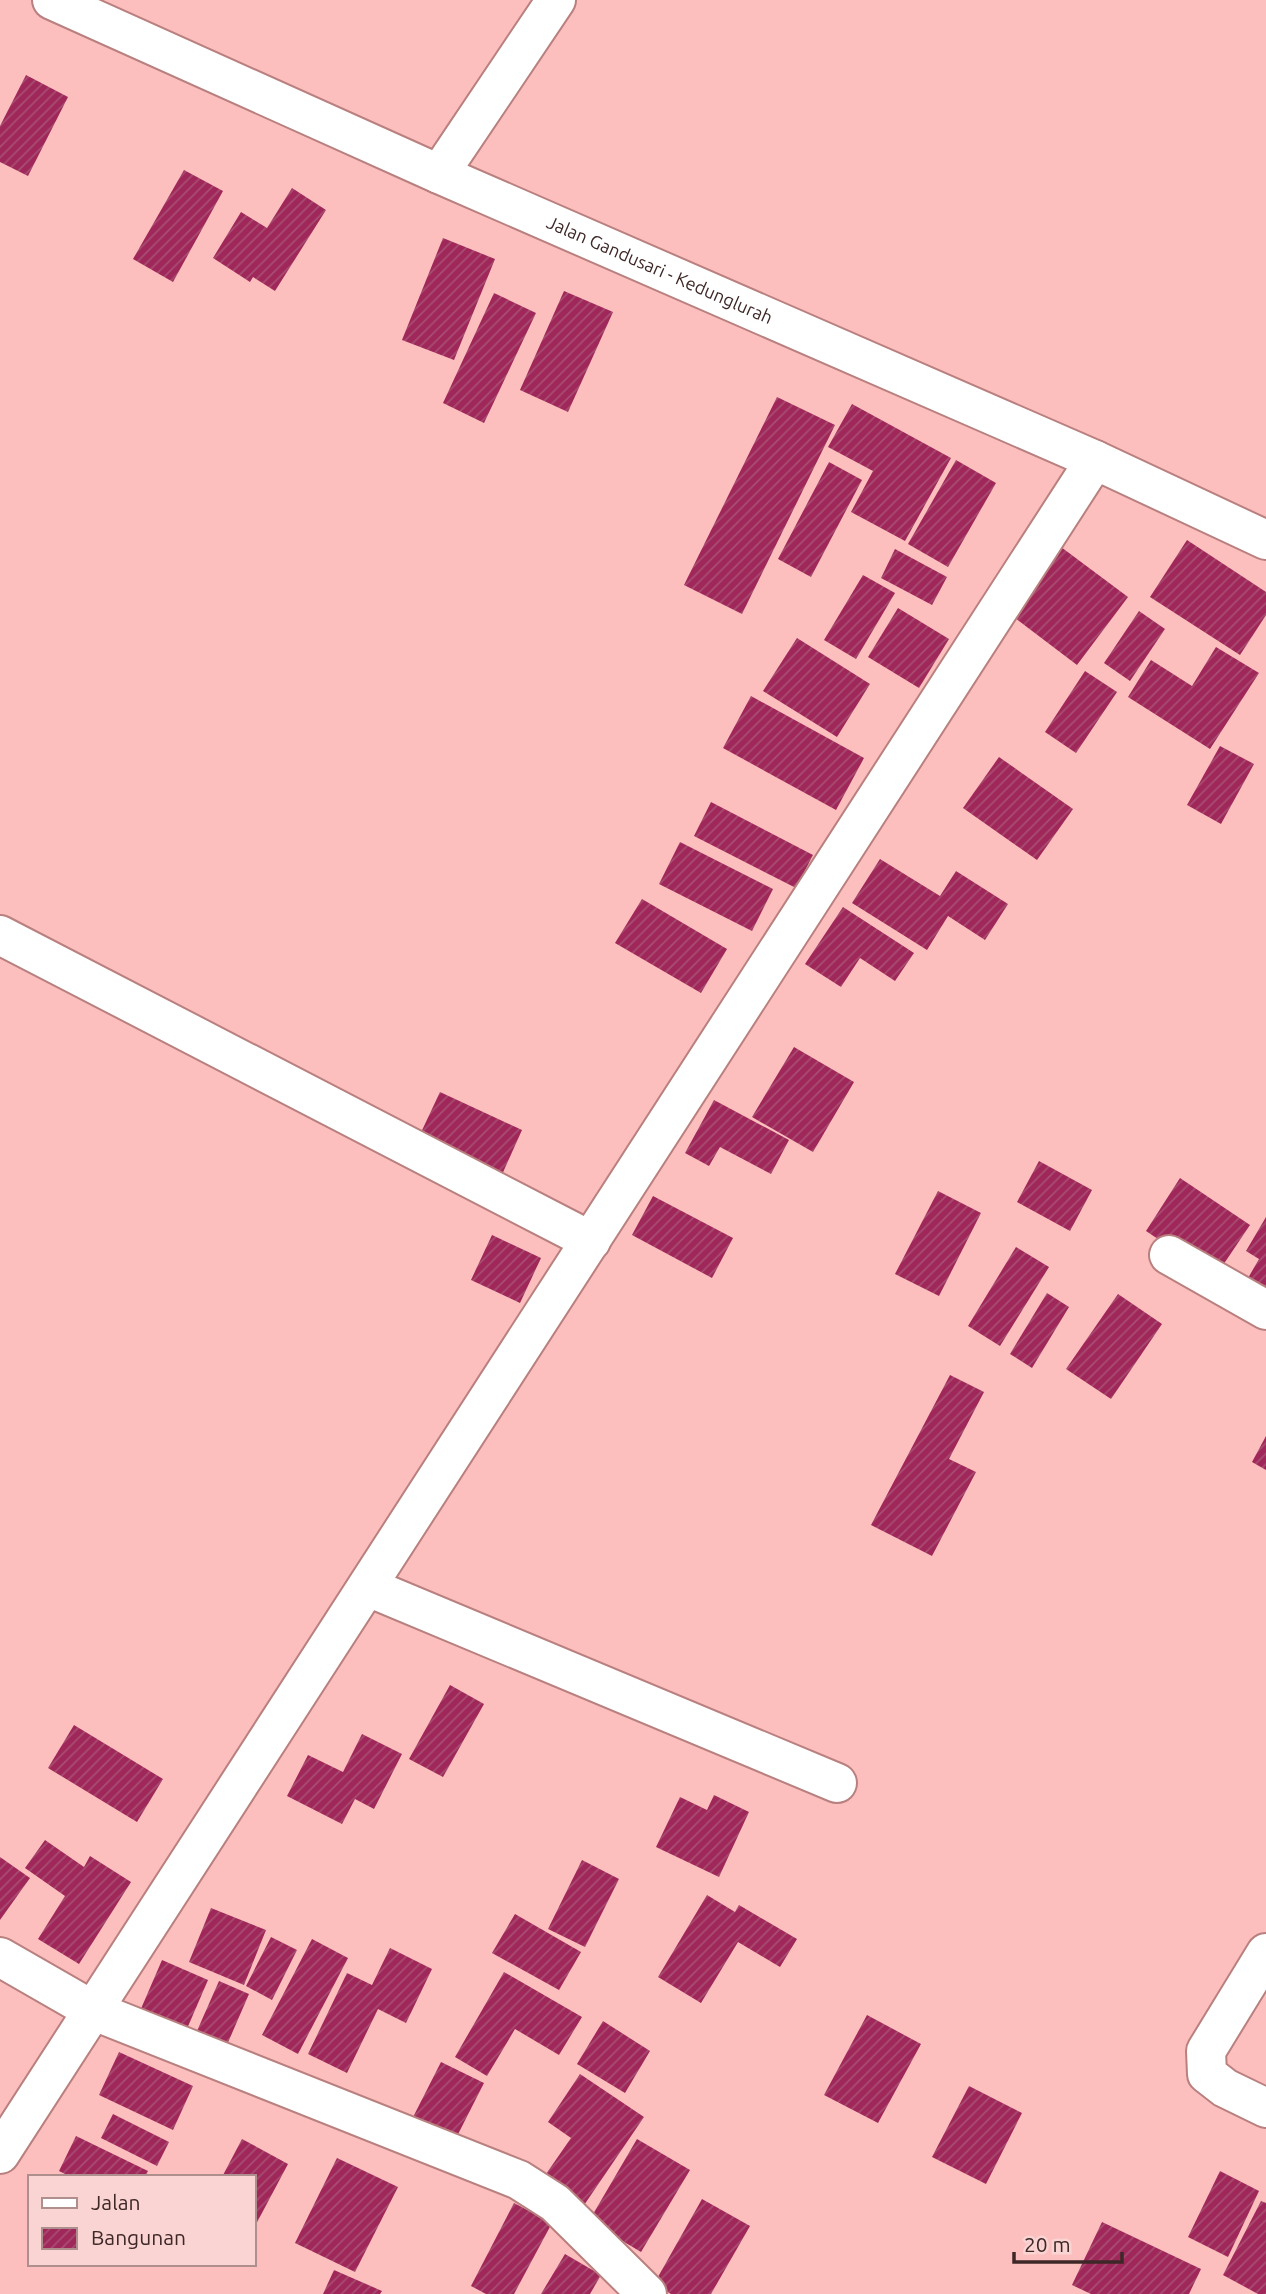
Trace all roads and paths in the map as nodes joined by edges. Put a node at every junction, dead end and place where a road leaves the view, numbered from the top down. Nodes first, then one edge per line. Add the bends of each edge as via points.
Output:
1 (52, 0) edge
2 (556, 0) edge
3 (439, 174) junction
4 (1095, 460) junction
5 (1266, 540) edge
6 (0, 935) edge
7 (591, 1241) junction
8 (1169, 1255) dead end
9 (1266, 1310) edge
10 (368, 1587) junction
11 (837, 1783) dead end
12 (1266, 1953) edge
13 (0, 1957) edge
14 (94, 2011) junction
15 (1266, 2108) edge
16 (0, 2154) edge
17 (647, 2294) edge

1 - 3 street, Jalan Gandusari - Kedunglurah
2 - 3 street
3 - 4 street, Jalan Gandusari - Kedunglurah
4 - 5 street, Jalan Gandusari - Kedunglurah
4 - 7 street
6 - 7 street
7 - 10 street
8 - 9 street
10 - 11 street
10 - 14 street
12 - 15 street via 1206,2051 1208,2074
13 - 14 street
14 - 16 street
14 - 17 street via 519,2180 555,2203

